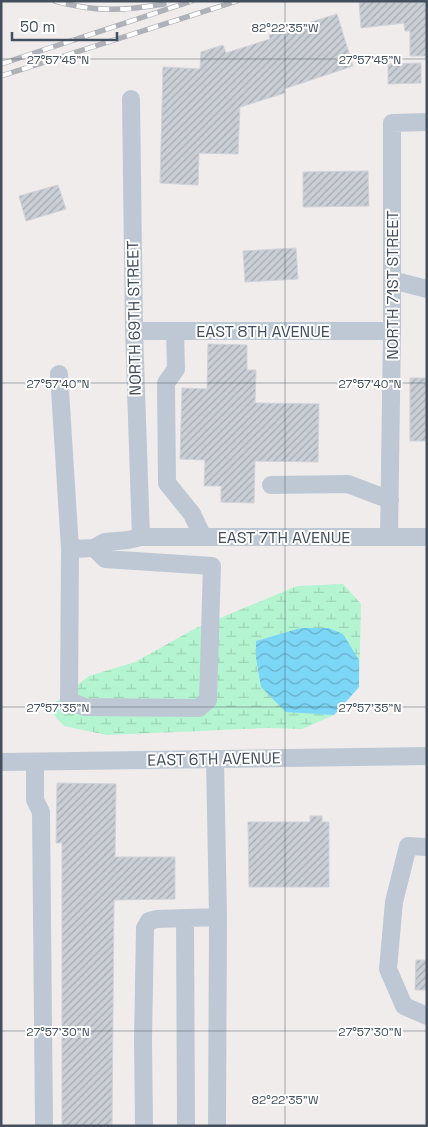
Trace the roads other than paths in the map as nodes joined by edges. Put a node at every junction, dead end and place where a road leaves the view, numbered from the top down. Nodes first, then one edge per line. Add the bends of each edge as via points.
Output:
1 (131, 98) dead end
2 (427, 122) edge
3 (392, 280) junction
4 (427, 289) edge
5 (134, 331) junction
6 (175, 331) junction
7 (392, 331) junction
8 (60, 374) dead end
9 (271, 485) dead end
10 (390, 500) junction
11 (141, 537) junction
12 (203, 537) junction
13 (389, 537) junction
14 (427, 537) edge
15 (94, 548) junction
16 (70, 549) junction
17 (427, 756) edge
18 (216, 759) junction
19 (1, 762) edge
20 (35, 762) junction
21 (427, 847) edge
22 (218, 917) junction
23 (185, 918) junction
24 (427, 1016) edge
25 (44, 1126) edge
26 (144, 1126) edge
27 (186, 1126) edge
28 (217, 1126) edge

1 - 5 street, NORTH 69TH STREET
2 - 3 street, NORTH 71ST STREET via 392,123
3 - 4 street
3 - 7 street, NORTH 71ST STREET
5 - 6 street, EAST 8TH AVENUE
5 - 11 street, NORTH 69TH STREET
6 - 7 street, EAST 8TH AVENUE
6 - 12 street via 176,369 166,383 166,482 192,514
7 - 10 street, NORTH 71ST STREET
8 - 16 street
9 - 10 street via 348,484
10 - 13 street, NORTH 71ST STREET
11 - 12 street, EAST 7TH AVENUE
11 - 15 street, EAST 7TH AVENUE via 105,542
12 - 13 street, EAST 7TH AVENUE
13 - 14 street, EAST 7TH AVENUE
15 - 16 street, EAST 7TH AVENUE
15 - 16 street via 105,559 212,566 208,700 200,708 85,707 68,701
17 - 18 street, EAST 6TH AVENUE
18 - 20 street, EAST 6TH AVENUE
18 - 22 street
19 - 20 street, EAST 6TH AVENUE
20 - 25 street via 35,800 41,812
21 - 24 street via 408,846 394,902 388,968 404,1006
22 - 23 street
22 - 28 street
23 - 26 street via 148,921 145,928
23 - 27 street

